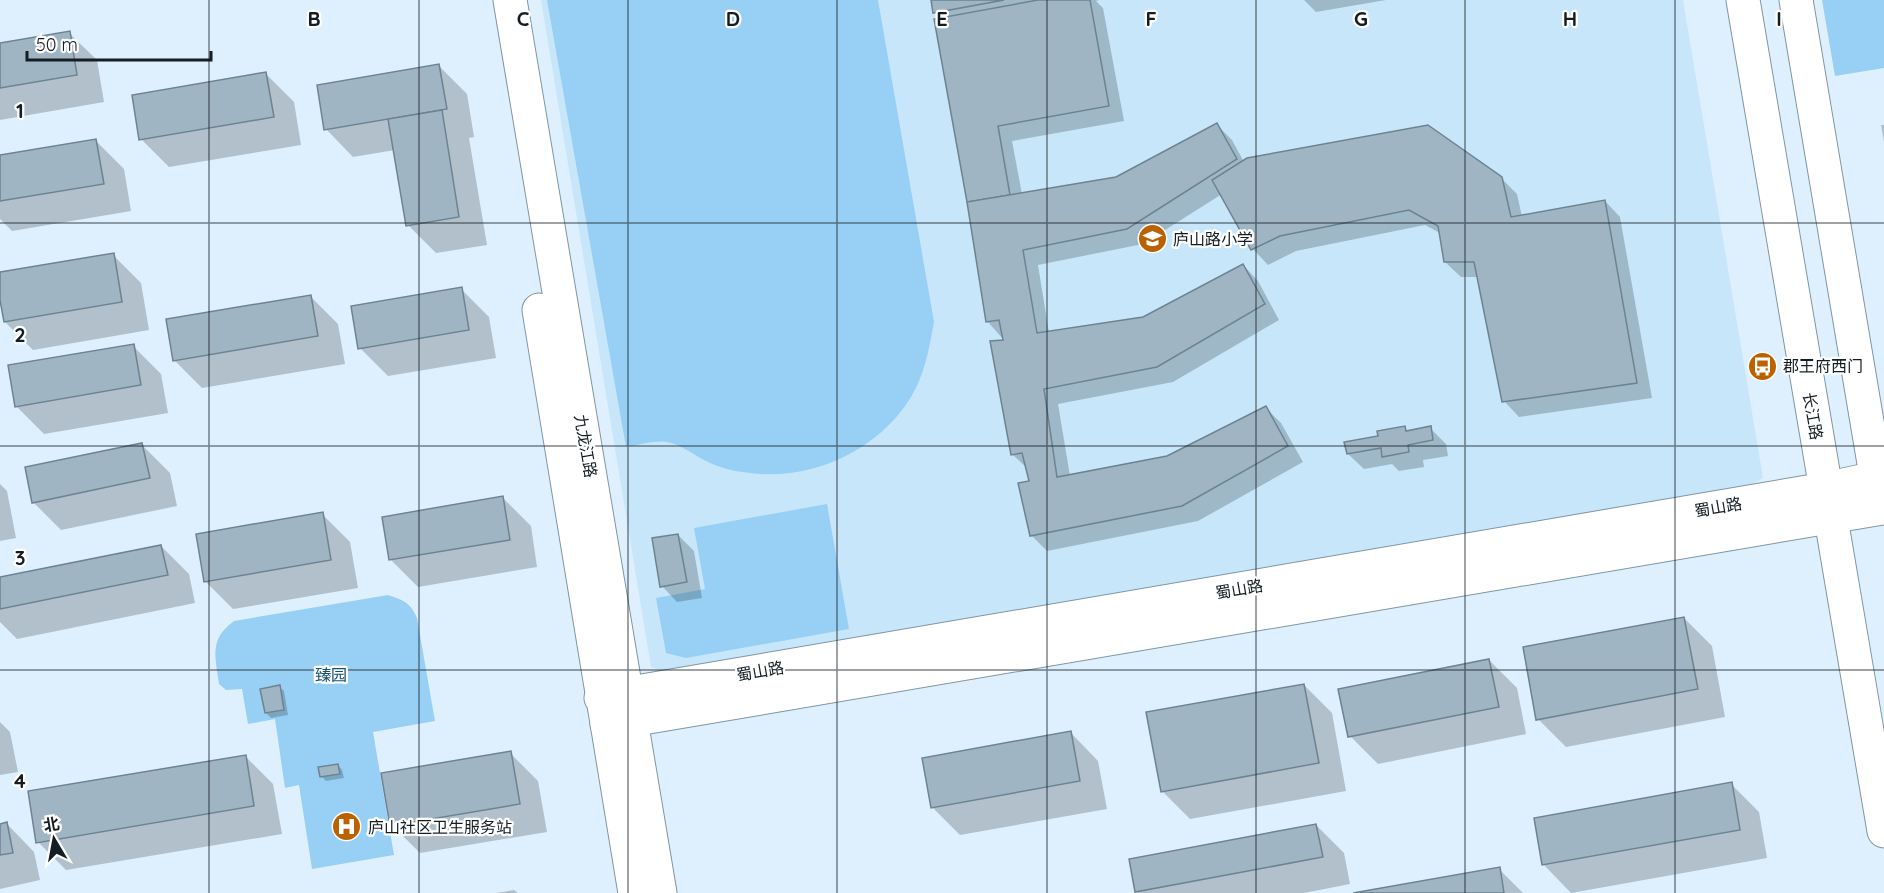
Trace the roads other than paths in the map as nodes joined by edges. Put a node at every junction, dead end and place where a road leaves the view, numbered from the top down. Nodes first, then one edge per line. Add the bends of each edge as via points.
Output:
1 (490, 0) edge
2 (510, 0) edge
3 (1743, 0) edge
4 (1796, 0) edge
5 (1828, 502) junction
6 (1881, 503) edge
7 (617, 709) junction
8 (1884, 831) edge
9 (635, 893) edge
10 (660, 893) edge

1 - 7 street, 九龙江路
2 - 7 street, 九龙江路
3 - 5 street, 长江路
4 - 6 street
5 - 6 street, 蜀山路
5 - 7 street, 蜀山路
5 - 8 street, 长江路
7 - 9 street, 九龙江路
7 - 10 street, 九龙江路

